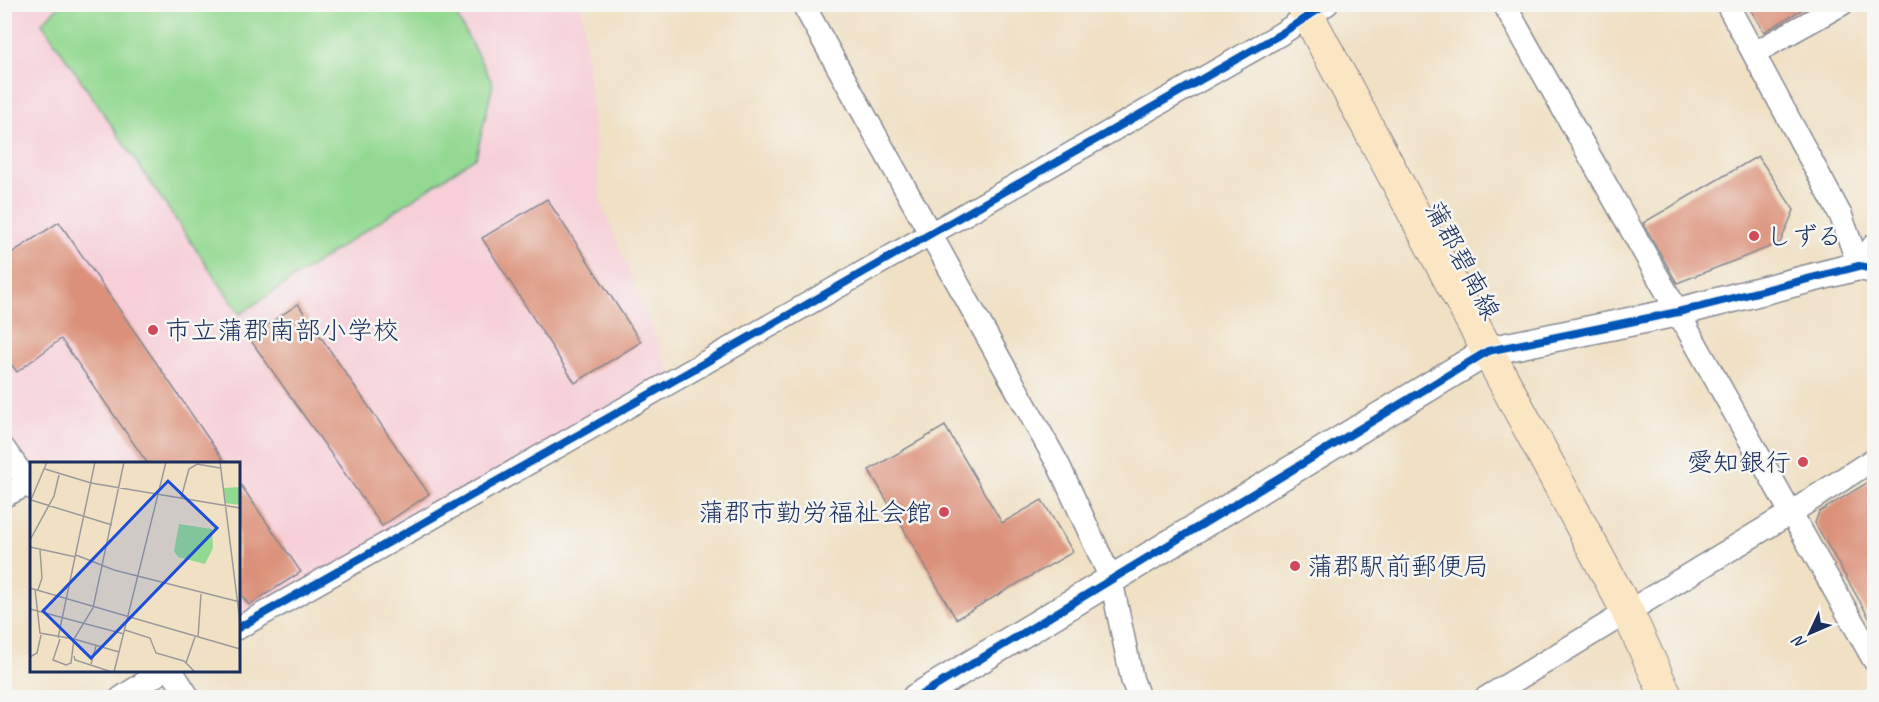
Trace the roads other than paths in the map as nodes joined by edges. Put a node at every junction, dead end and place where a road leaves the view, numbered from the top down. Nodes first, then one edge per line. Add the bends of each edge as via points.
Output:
1 (803, 4) edge
2 (1504, 4) edge
3 (1727, 4) edge
4 (1842, 4) edge
5 (1312, 8) edge
6 (1754, 53) junction
7 (930, 232) junction
8 (1869, 260) edge
9 (1678, 312) junction
10 (1488, 351) junction
11 (4, 449) edge
12 (1875, 459) edge
13 (30, 486) edge
14 (4, 496) edge
15 (1792, 512) junction
16 (1111, 579) junction
17 (1628, 613) junction
18 (240, 627) edge
19 (1875, 660) edge
20 (161, 672) edge
21 (172, 672) edge
22 (120, 698) edge
23 (189, 698) edge
24 (916, 698) edge
25 (1139, 698) edge
26 (1486, 698) edge
27 (1667, 698) edge

1 - 7 street
2 - 9 street
3 - 6 street
4 - 6 street
5 - 7 street via 1279,35
5 - 10 main road, 蒲郡碧南線
6 - 8 street via 1841,216
7 - 16 street via 1059,466
7 - 18 street via 619,414
8 - 9 street
9 - 10 street
9 - 15 street
10 - 16 street
10 - 17 main road, 蒲郡碧南線
11 - 13 street
12 - 15 street
13 - 14 street
15 - 17 street
15 - 19 street
16 - 24 street
16 - 25 street
17 - 26 street
17 - 27 main road, 蒲郡碧南線
20 - 22 street
21 - 23 street

